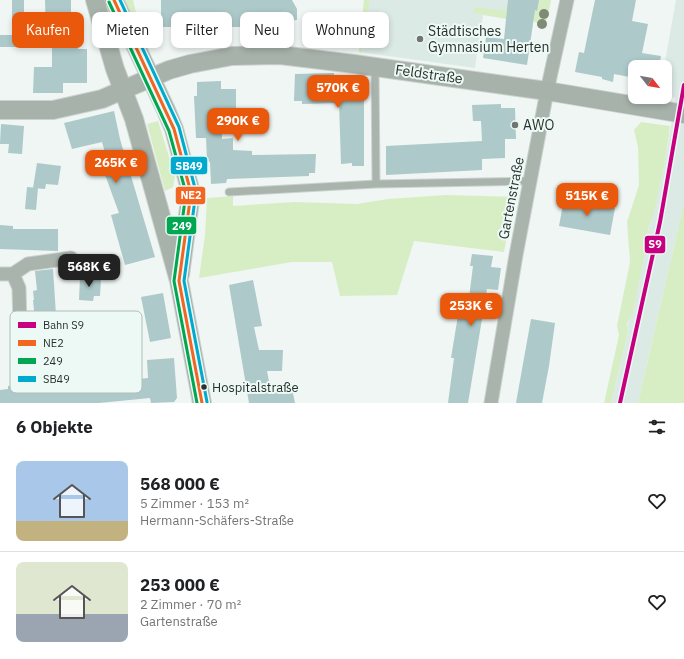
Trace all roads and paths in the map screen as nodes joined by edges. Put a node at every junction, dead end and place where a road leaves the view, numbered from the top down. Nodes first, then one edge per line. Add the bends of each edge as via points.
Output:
1 (95, 0) edge
2 (567, 0) edge
3 (114, 1) edge
4 (375, 67) junction
5 (114, 69) junction
6 (152, 78) junction
7 (123, 91) junction
8 (547, 91) junction
9 (0, 110) edge
10 (678, 113) edge
11 (531, 181) junction
12 (376, 184) junction
13 (229, 192) dead end
14 (71, 258) dead end
15 (6, 274) edge
16 (179, 281) junction
17 (20, 311) edge
18 (202, 403) edge
19 (492, 403) edge

1 - 5 main road
2 - 8 street, Gartenstraße
3 - 5 lane
3 - 6 main road
4 - 6 main road, Feldstraße via 280,55 232,56 190,64
4 - 8 main road, Feldstraße
4 - 12 lane
5 - 7 main road
6 - 7 main road, Feldstraße
6 - 16 main road via 174,129 191,193
7 - 9 main road, Feldstraße via 102,99 53,110
7 - 16 main road via 134,119
8 - 10 main road, Feldstraße
8 - 11 street, Gartenstraße
11 - 12 lane
11 - 19 street, Gartenstraße
12 - 13 lane
14 - 15 street via 28,264
15 - 17 street via 19,288
16 - 18 main road

